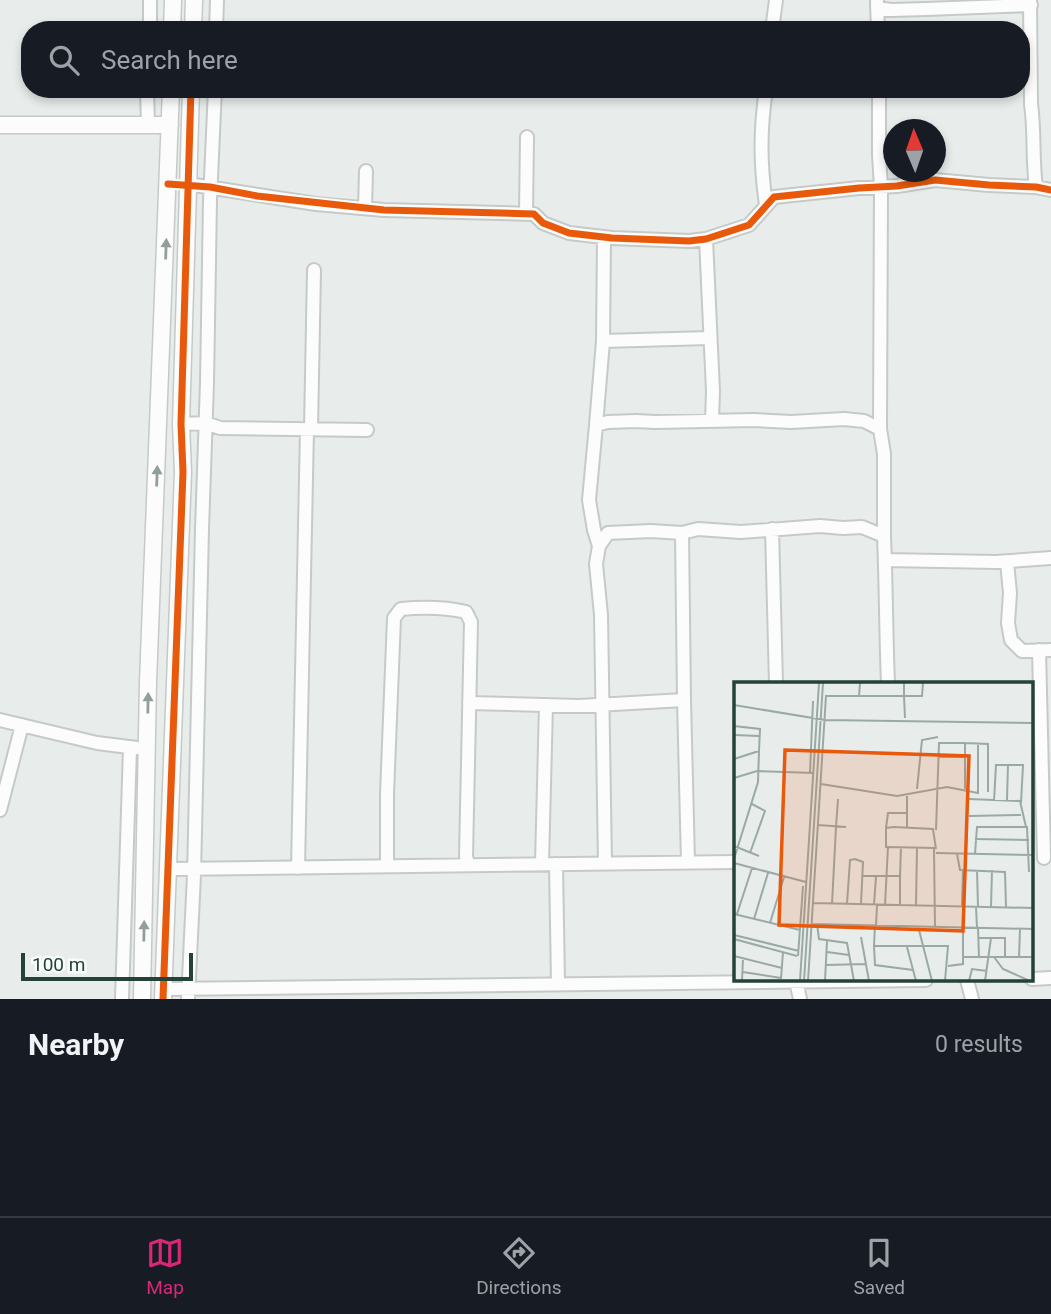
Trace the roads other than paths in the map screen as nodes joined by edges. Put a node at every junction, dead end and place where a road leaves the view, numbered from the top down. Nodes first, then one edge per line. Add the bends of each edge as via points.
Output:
1 (150, 0) edge
2 (173, 0) edge
3 (194, 0) edge
4 (217, 0) edge
5 (776, 0) edge
6 (1030, 2) edge
7 (877, 4) edge
8 (150, 21) edge
9 (172, 21) edge
10 (193, 21) edge
11 (216, 21) edge
12 (773, 21) edge
13 (147, 98) edge
14 (171, 98) edge
15 (191, 98) edge
16 (215, 98) edge
17 (765, 98) edge
18 (879, 98) edge
19 (0, 125) edge
20 (148, 125) junction
21 (170, 125) junction
22 (527, 136) dead end
23 (366, 171) dead end
24 (168, 184) junction
25 (188, 184) junction
26 (210, 187) junction
27 (881, 187) junction
28 (1036, 187) junction
29 (1051, 190) edge
30 (766, 205) junction
31 (365, 208) junction
32 (526, 214) junction
33 (604, 237) junction
34 (705, 239) junction
35 (314, 270) dead end
36 (709, 338) junction
37 (603, 341) junction
38 (712, 421) junction
39 (206, 423) junction
40 (181, 424) junction
41 (596, 425) junction
42 (309, 429) junction
43 (880, 429) junction
44 (367, 430) dead end
45 (772, 528) junction
46 (682, 533) junction
47 (884, 536) junction
48 (599, 546) junction
49 (1051, 558) edge
50 (885, 560) junction
51 (1007, 562) junction
52 (1045, 650) edge
53 (776, 682) edge
54 (888, 682) edge
55 (684, 700) junction
56 (469, 703) junction
57 (602, 704) junction
58 (546, 705) junction
59 (0, 720) edge
60 (22, 726) junction
61 (130, 748) junction
62 (147, 748) junction
63 (0, 810) edge
64 (1042, 858) edge
65 (688, 862) junction
66 (734, 862) edge
67 (542, 864) junction
68 (556, 864) junction
69 (605, 864) junction
70 (468, 865) junction
71 (387, 866) junction
72 (298, 868) junction
73 (169, 869) junction
74 (194, 869) junction
75 (734, 982) edge
76 (968, 982) edge
77 (554, 984) junction
78 (222, 993) edge
79 (378, 993) edge
80 (163, 994) edge
81 (188, 994) edge
82 (122, 999) edge
83 (142, 999) edge
84 (551, 999) edge
85 (972, 999) edge

1 - 8 street
2 - 9 street
3 - 10 street
4 - 11 street
5 - 12 street
6 - 7 street via 891,10
6 - 28 street
13 - 20 street
14 - 21 street
15 - 25 street
16 - 26 street
17 - 30 street via 760,156
18 - 27 street
19 - 20 street
20 - 21 street
21 - 24 street
22 - 32 street
23 - 31 street
24 - 25 street
62 -> 24 street
25 - 26 street
25 - 40 street
26 - 31 street
26 - 39 street
27 - 28 street via 935,180
27 - 30 street via 774,197
27 - 43 street
28 - 29 street
30 - 34 street via 749,225
31 - 32 street
32 - 33 street via 569,233
33 - 34 street
33 - 37 street
34 - 36 street
35 - 42 street
36 - 37 street
36 - 38 street
37 - 41 street
38 - 41 street
38 - 43 street via 844,419
39 - 40 street
39 - 42 street via 220,428
39 - 74 street
40 - 73 street
41 - 48 street via 589,500
42 - 44 street
42 - 72 street
43 - 47 street
45 - 46 street
45 - 47 street via 862,527
45 - 53 street
46 - 48 street via 608,533
46 - 55 street
47 - 50 street
48 - 57 street
49 - 51 street
50 - 51 street
50 - 54 street
51 - 52 street via 1011,640 1022,651
52 - 64 street
55 - 57 street
55 - 65 street
56 - 58 street
56 - 70 street
56 - 71 street via 471,622 466,612 401,609 394,618
57 - 58 street
57 - 69 street
58 - 67 street
59 - 60 street
60 - 61 street
60 - 63 street
61 - 62 street
61 - 82 street
83 -> 62 street
65 - 66 street
65 - 69 street
67 - 68 street
67 - 70 street
68 - 69 street
68 - 77 street
70 - 71 street
71 - 72 street
72 - 74 street
73 - 74 street
73 - 80 street
74 - 81 street
75 - 77 street
76 - 85 street
77 - 79 street
77 - 84 street
78 - 79 street
78 - 81 street
80 - 81 street

